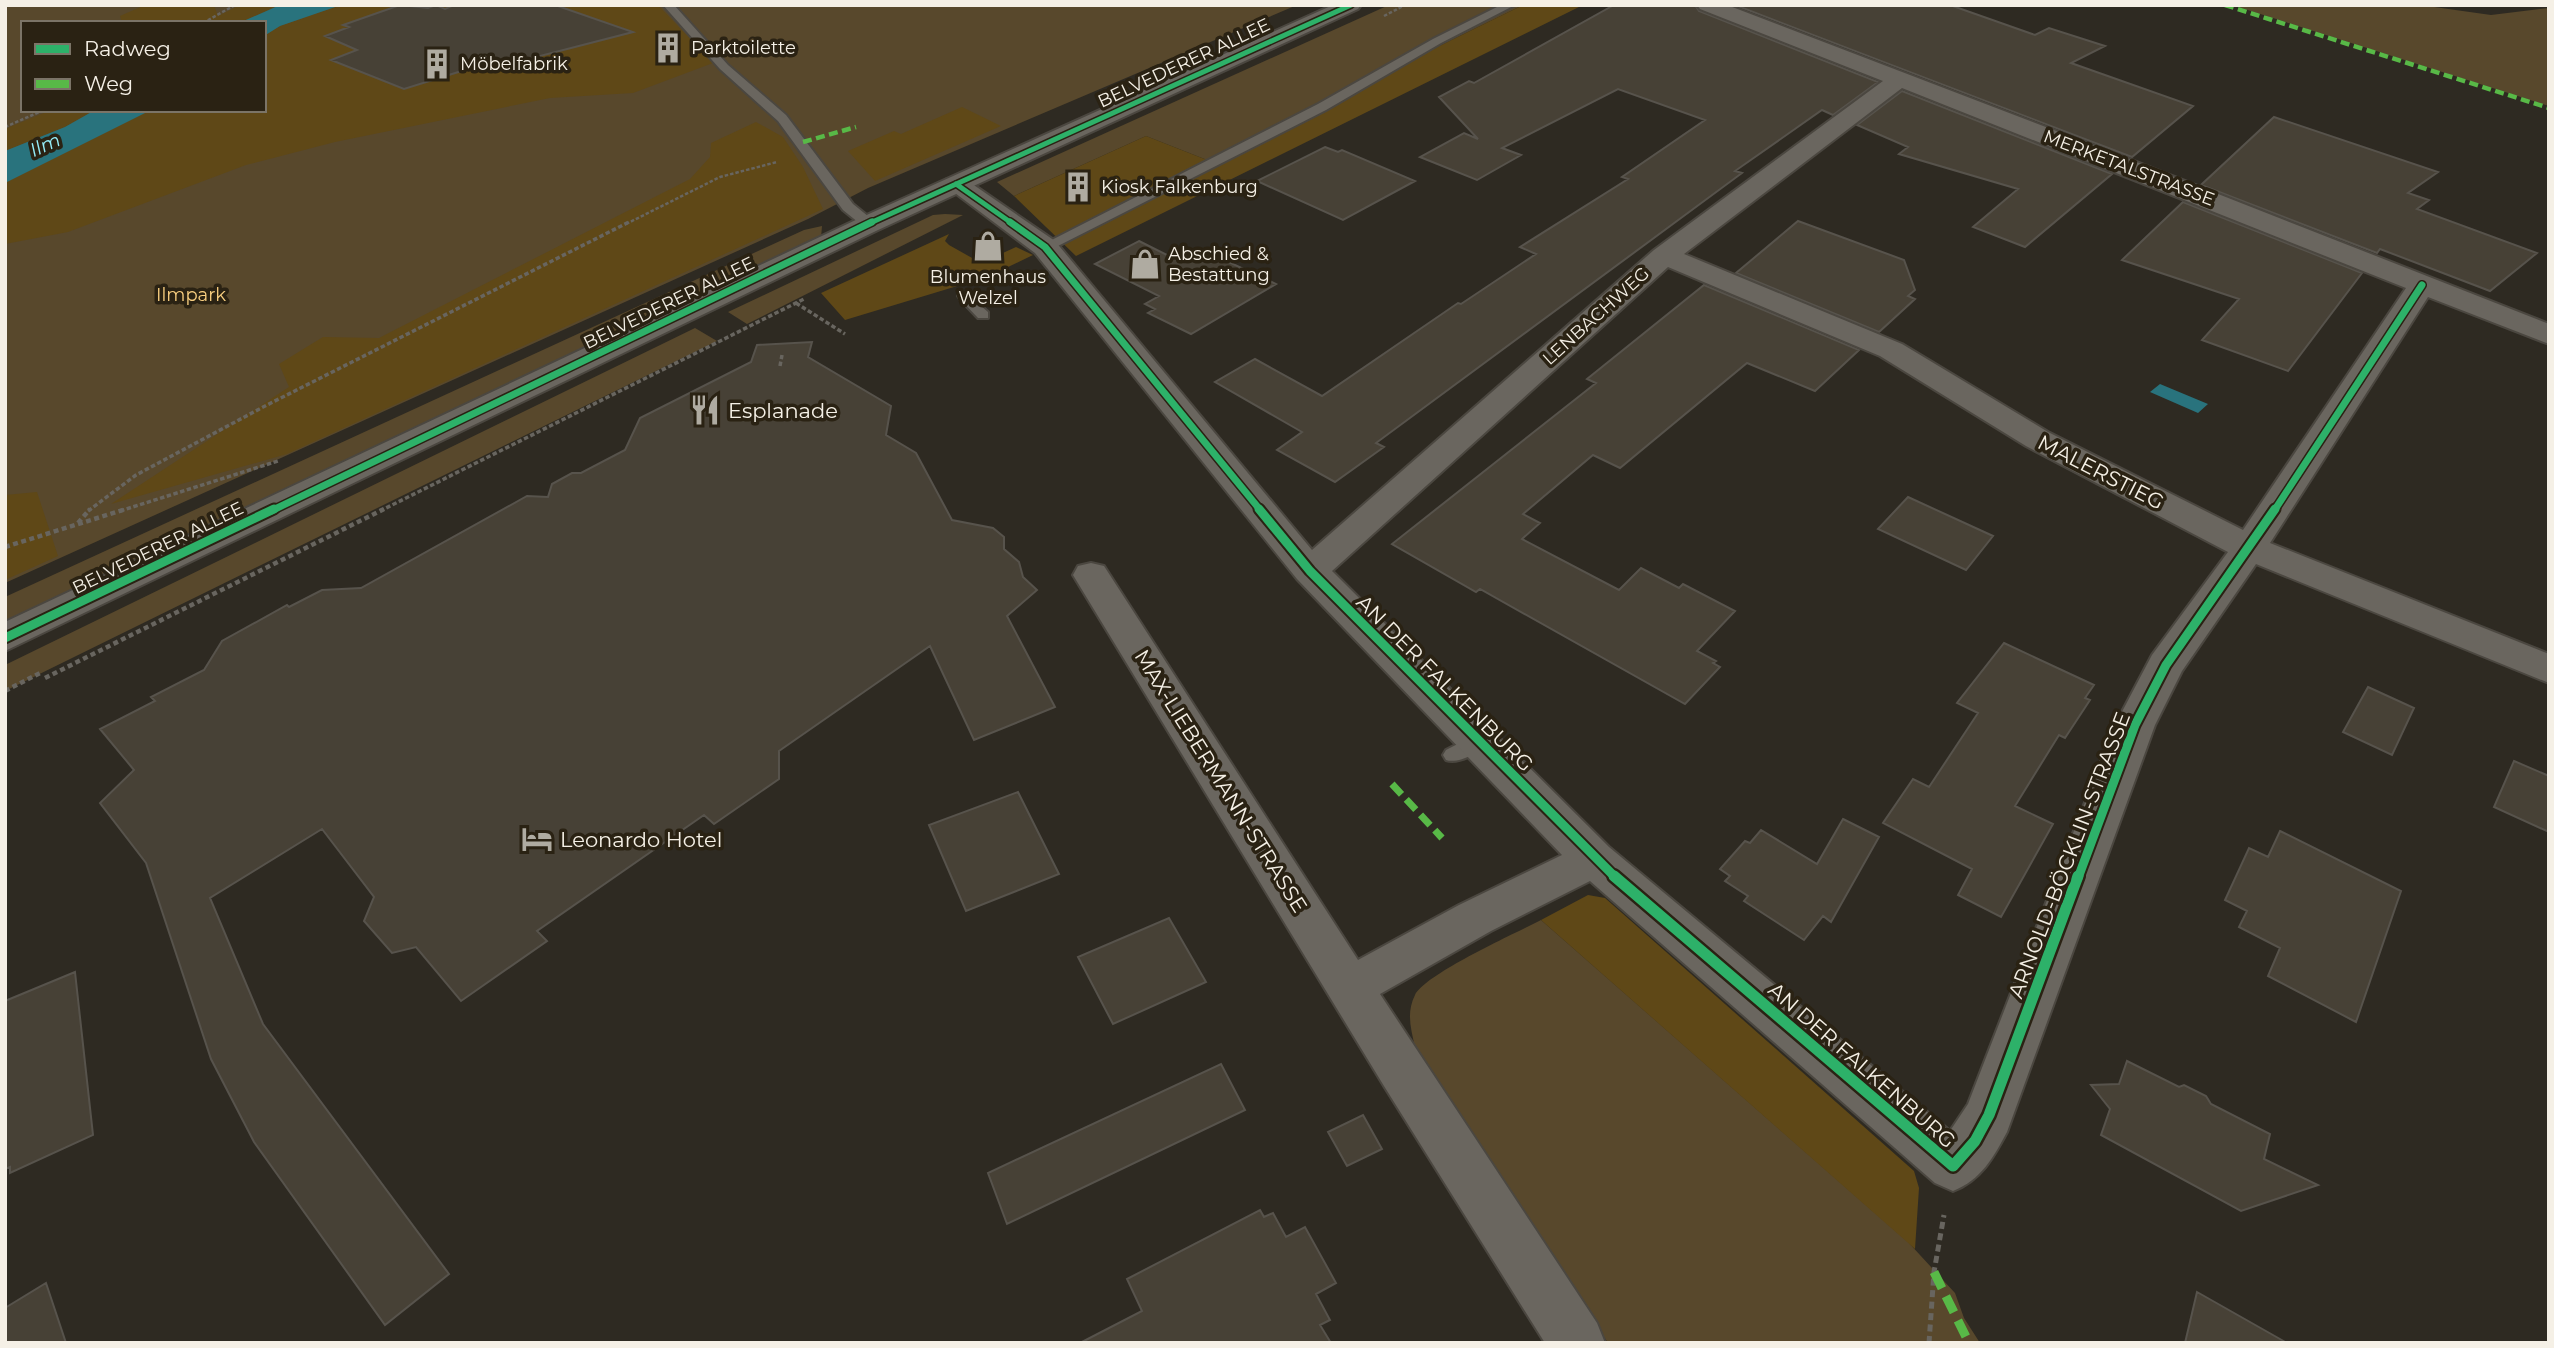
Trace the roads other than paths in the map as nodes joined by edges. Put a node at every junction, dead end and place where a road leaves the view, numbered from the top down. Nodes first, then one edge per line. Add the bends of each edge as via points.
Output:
1 (668, 5) edge
2 (1351, 5) edge
3 (1510, 5) edge
4 (1707, 5) edge
5 (1898, 80) junction
6 (956, 184) junction
7 (869, 224) junction
8 (1045, 247) junction
9 (1664, 256) junction
10 (2422, 285) junction
11 (965, 296) dead end
12 (983, 315) dead end
13 (2549, 335) edge
14 (2249, 548) junction
15 (1310, 571) junction
16 (1091, 575) dead end
17 (5, 638) edge
18 (2549, 669) edge
19 (1594, 859) junction
20 (1351, 986) junction
21 (1954, 1166) joint
22 (1577, 1343) edge

1 - 7 lane via 724,67 782,118 848,207
2 - 6 street, BELVEDERER ALLEE
3 - 8 lane via 1322,107
4 - 5 street, MERKETALSTRASSE
5 - 9 street, LENBACHWEG
5 - 10 street, MERKETALSTRASSE
6 - 7 street, BELVEDERER ALLEE
6 - 8 street, AN DER FALKENBURG
7 - 17 street, BELVEDERER ALLEE
8 - 15 street, AN DER FALKENBURG
9 - 14 street, MALERSTIEG via 1891,349 2037,439
9 - 15 street, LENBACHWEG
10 - 13 street, MERKETALSTRASSE
10 - 14 street, ARNOLD-BÖCKLIN-STRASSE
11 - 12 lane
14 - 18 street, MALERSTIEG
14 - 21 street, ARNOLD-BÖCKLIN-STRASSE via 2166,665 2135,725 1989,1115
15 - 19 street, AN DER FALKENBURG via 1465,748
16 - 20 street, MAX-LIEBERMANN-STRASSE
19 - 20 street
19 - 21 street, AN DER FALKENBURG
20 - 22 street, MAX-LIEBERMANN-STRASSE

